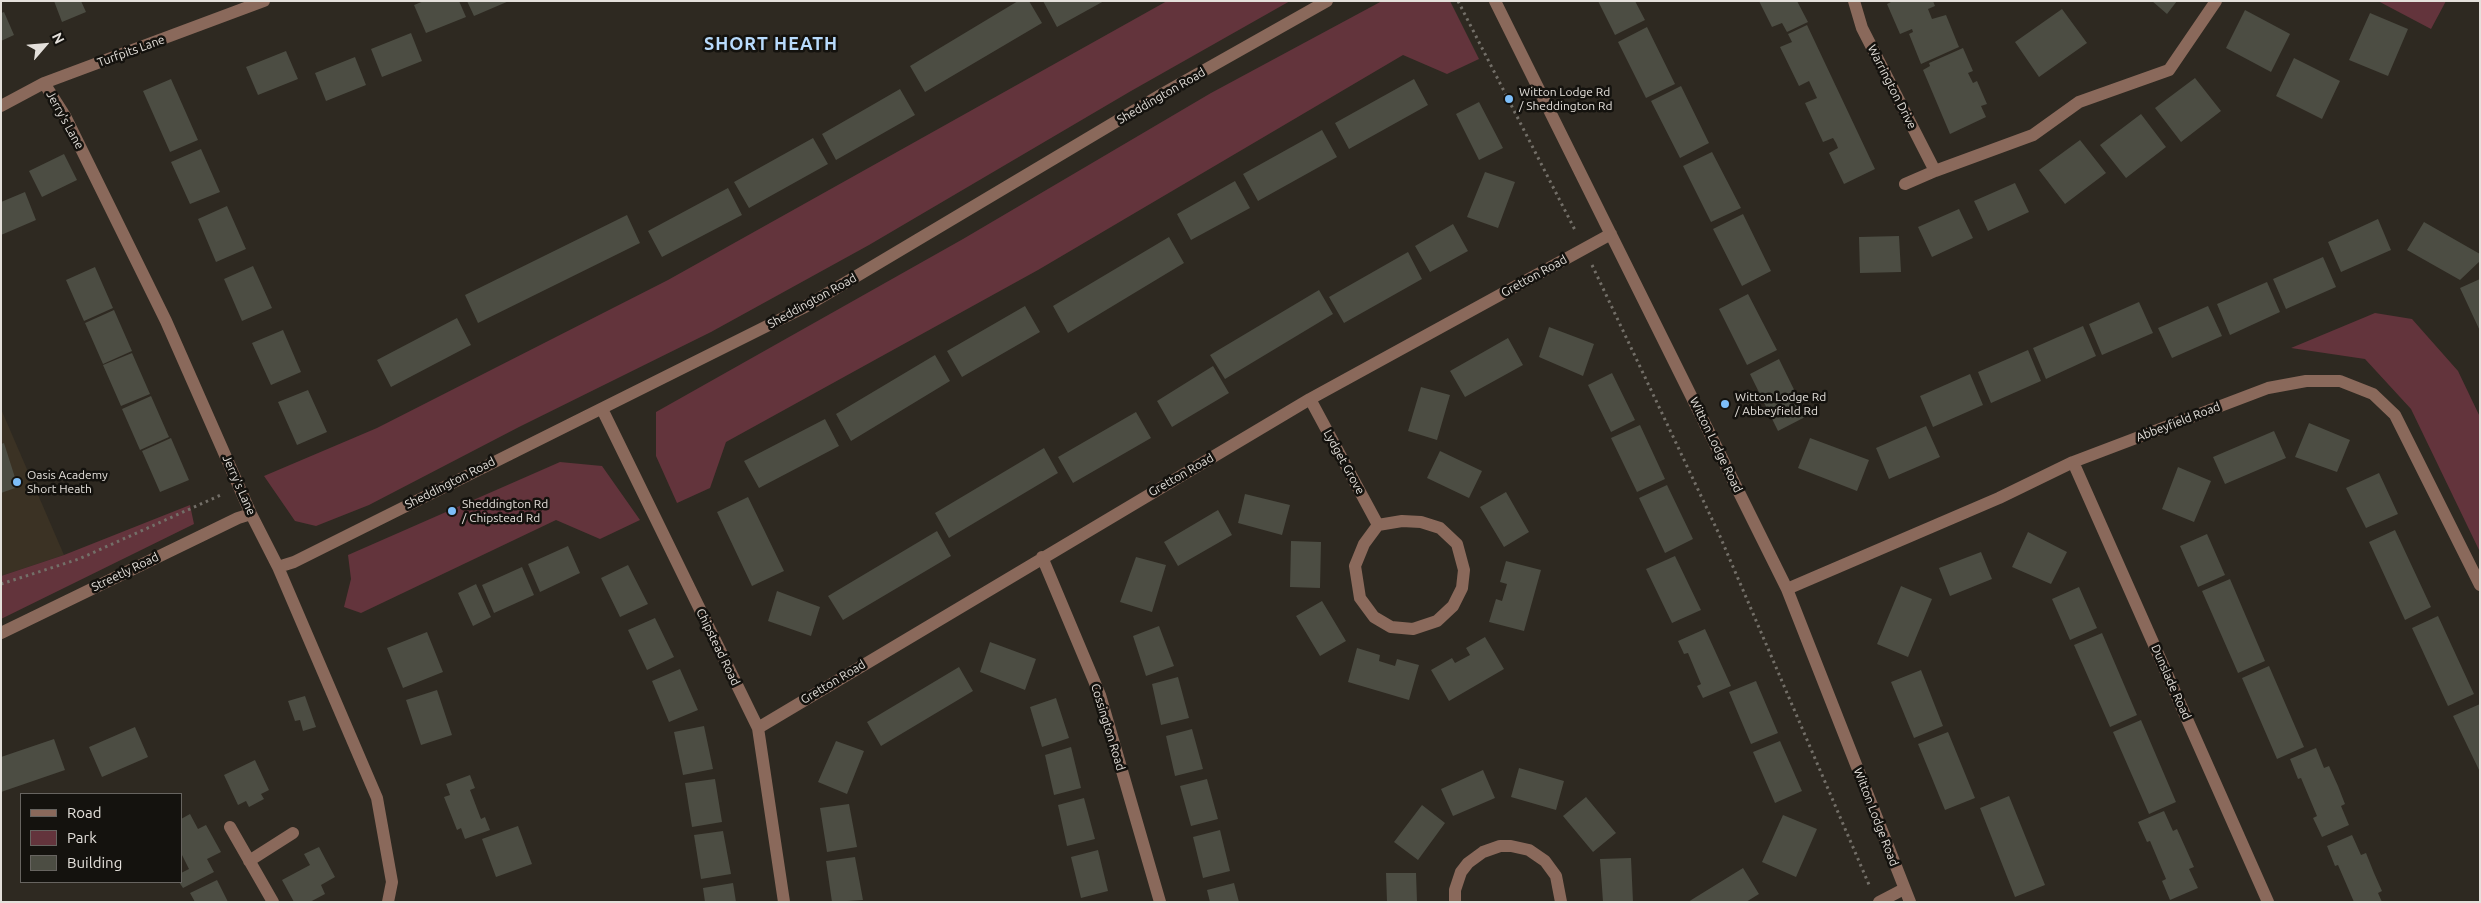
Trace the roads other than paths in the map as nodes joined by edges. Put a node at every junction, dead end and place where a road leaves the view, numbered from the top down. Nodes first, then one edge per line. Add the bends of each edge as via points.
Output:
1 (264, 1) edge
2 (1327, 1) edge
3 (1495, 1) edge
4 (1854, 1) edge
5 (2216, 1) edge
6 (44, 83) junction
7 (1, 106) edge
8 (1935, 171) junction
9 (1905, 184) dead end
10 (1612, 234) junction
11 (1310, 399) junction
12 (602, 409) junction
13 (2073, 462) junction
14 (251, 514) junction
15 (1378, 525) junction
16 (1042, 556) junction
17 (278, 567) junction
18 (2480, 585) edge
19 (1787, 589) junction
20 (1, 634) edge
21 (758, 728) junction
22 (230, 827) dead end
23 (293, 833) dead end
24 (249, 861) junction
25 (1904, 889) junction
26 (1876, 897) edge
27 (273, 902) edge
28 (388, 902) edge
29 (784, 902) edge
30 (1160, 902) edge
31 (1455, 902) edge
32 (1561, 902) edge
33 (1910, 902) edge
34 (2268, 902) edge

1 - 6 street, Turfpits Lane
2 - 12 street, Sheddington Road via 1164,93 802,308
3 - 10 street, Witton Lodge Road
4 - 8 street, Warrington Drive via 1862,28
5 - 8 street via 2169,70 2079,102 2032,136
6 - 7 street, Turfpits Lane
6 - 14 street, Jerry's Lane via 66,116 166,321
8 - 9 street
10 - 11 street, Gretton Road
10 - 19 street, Witton Lodge Road
11 - 15 street, Lydget Grove
11 - 16 street, Gretton Road
12 - 17 street, Sheddington Road via 294,562
12 - 21 street, Chipstead Road
13 - 18 street, Abbeyfield Road via 2268,388 2306,380 2340,381 2373,394 2395,415
13 - 19 street, Abbeyfield Road via 1999,498
13 - 34 street, Dunslade Road
14 - 17 street, Jerry's Lane
14 - 20 street, Streetly Road
15 - 15 street via 1421,522 1440,528 1457,544 1464,570 1462,588 1453,606 1436,621 1413,629 1392,627 1374,616 1360,598 1355,566 1364,544
16 - 21 street, Gretton Road
16 - 30 street, Cossington Road via 1100,695
17 - 28 street, Jerry's Lane via 377,798 392,882
19 - 25 street, Witton Lodge Road
21 - 29 street, Chipstead Road
22 - 24 street
23 - 24 street
24 - 27 street
25 - 26 street
25 - 33 street, Witton Lodge Road
31 - 32 street via 1455,890 1468,863 1483,852 1500,846 1529,850 1545,861 1556,876

